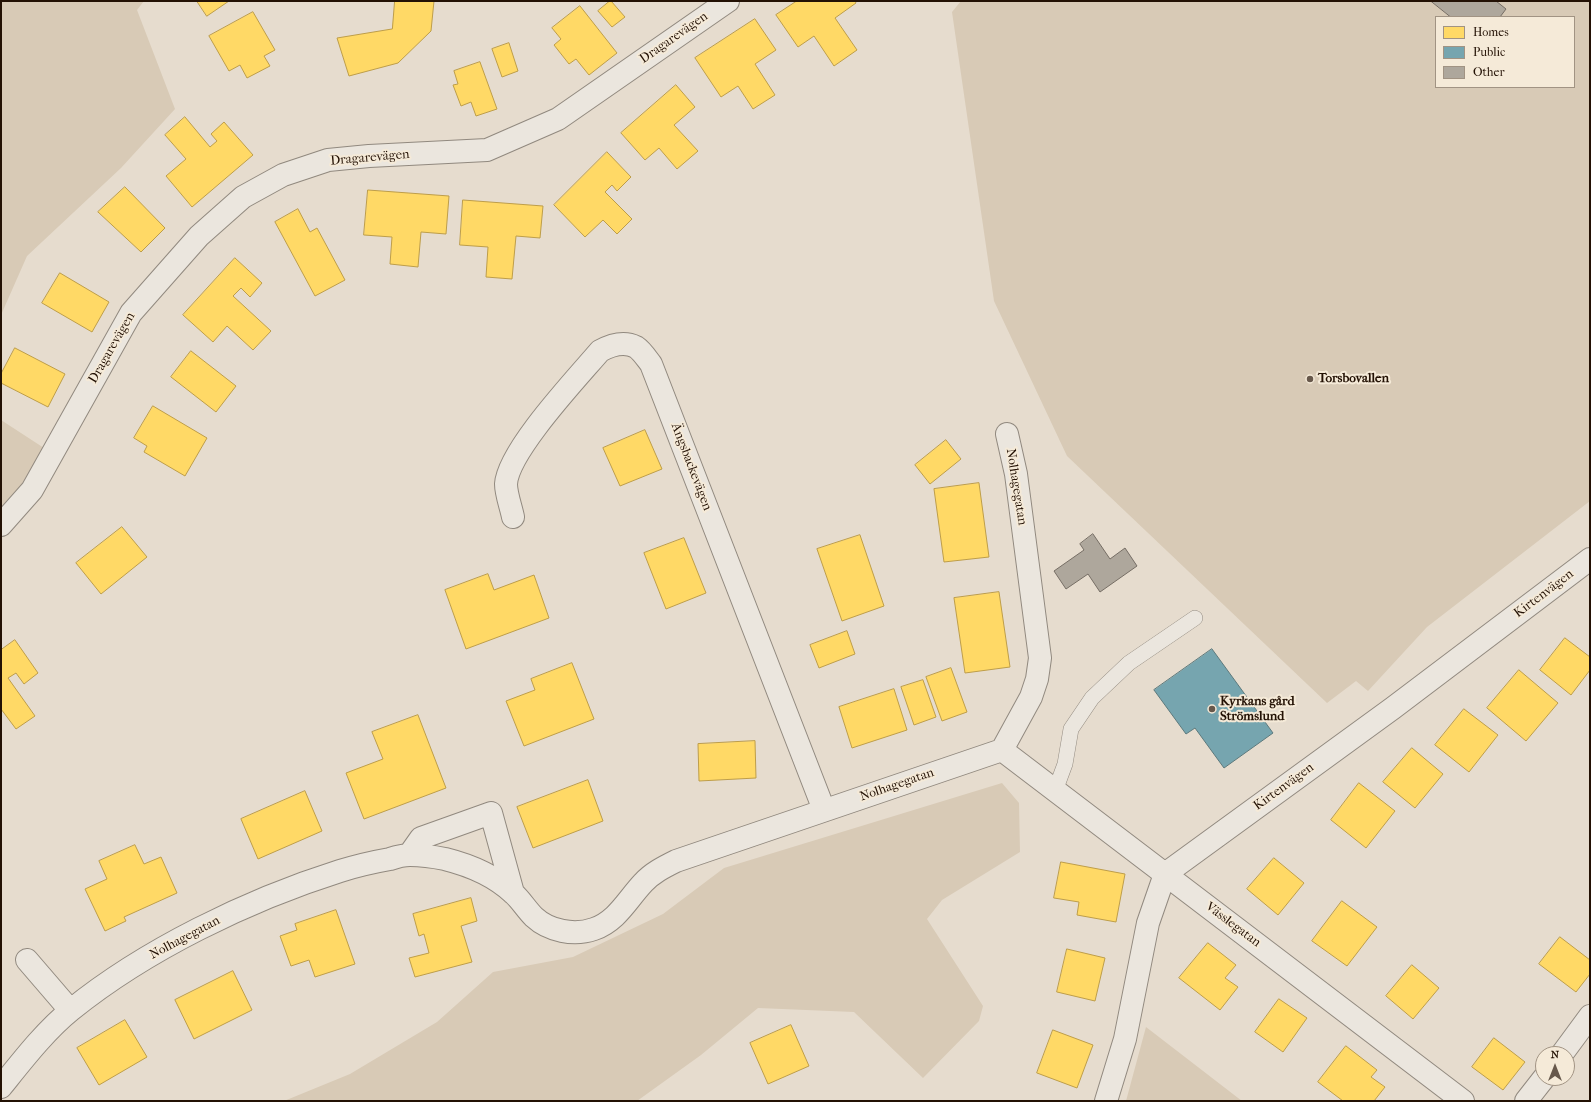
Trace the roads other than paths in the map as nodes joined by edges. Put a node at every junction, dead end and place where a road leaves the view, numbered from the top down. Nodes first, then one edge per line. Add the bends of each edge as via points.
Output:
1 (728, 1) edge
2 (1007, 434) dead end
3 (513, 517) dead end
4 (1, 525) edge
5 (1590, 559) edge
6 (1195, 618) dead end
7 (1002, 750) junction
8 (1055, 791) junction
9 (824, 810) junction
10 (409, 855) junction
11 (1166, 874) junction
12 (513, 893) junction
13 (27, 960) dead end
14 (70, 1010) junction
15 (1590, 1016) edge
16 (1568, 1046) edge
17 (1538, 1086) edge
18 (1, 1087) edge
19 (1106, 1101) edge
20 (1463, 1101) edge
21 (1526, 1101) edge

1 - 4 street, Dragarevägen via 558,119 487,150 328,160 283,175 243,197 198,236 131,313 32,490
2 - 7 street, Nolhagegatan via 1016,474 1040,658 1031,697
3 - 9 street, Ängsbackevägen via 506,484 509,470 522,447 600,351 611,345 622,344 637,348 651,364
5 - 11 street, Kirtenvägen via 1393,708
6 - 8 lane via 1129,663 1092,698 1071,729 1065,764
7 - 8 street, Vässlegatan
7 - 9 street, Nolhagegatan
8 - 11 street, Vässlegatan
9 - 12 street, Nolhagegatan via 676,861 658,870 643,883 622,910 611,920 594,929 570,932 550,928 535,918
10 - 12 street, Nolhagegatan via 445,859 474,869 492,877
10 - 12 street, Nolhagegatan via 421,838 491,813
10 - 14 street, Nolhagegatan via 362,864 311,880 261,900 166,947 125,971
11 - 19 street via 1148,923 1125,1039
11 - 20 street, Vässlegatan
13 - 14 street
14 - 18 street, Nolhagegatan via 32,1049
15 - 16 street
17 - 21 street

